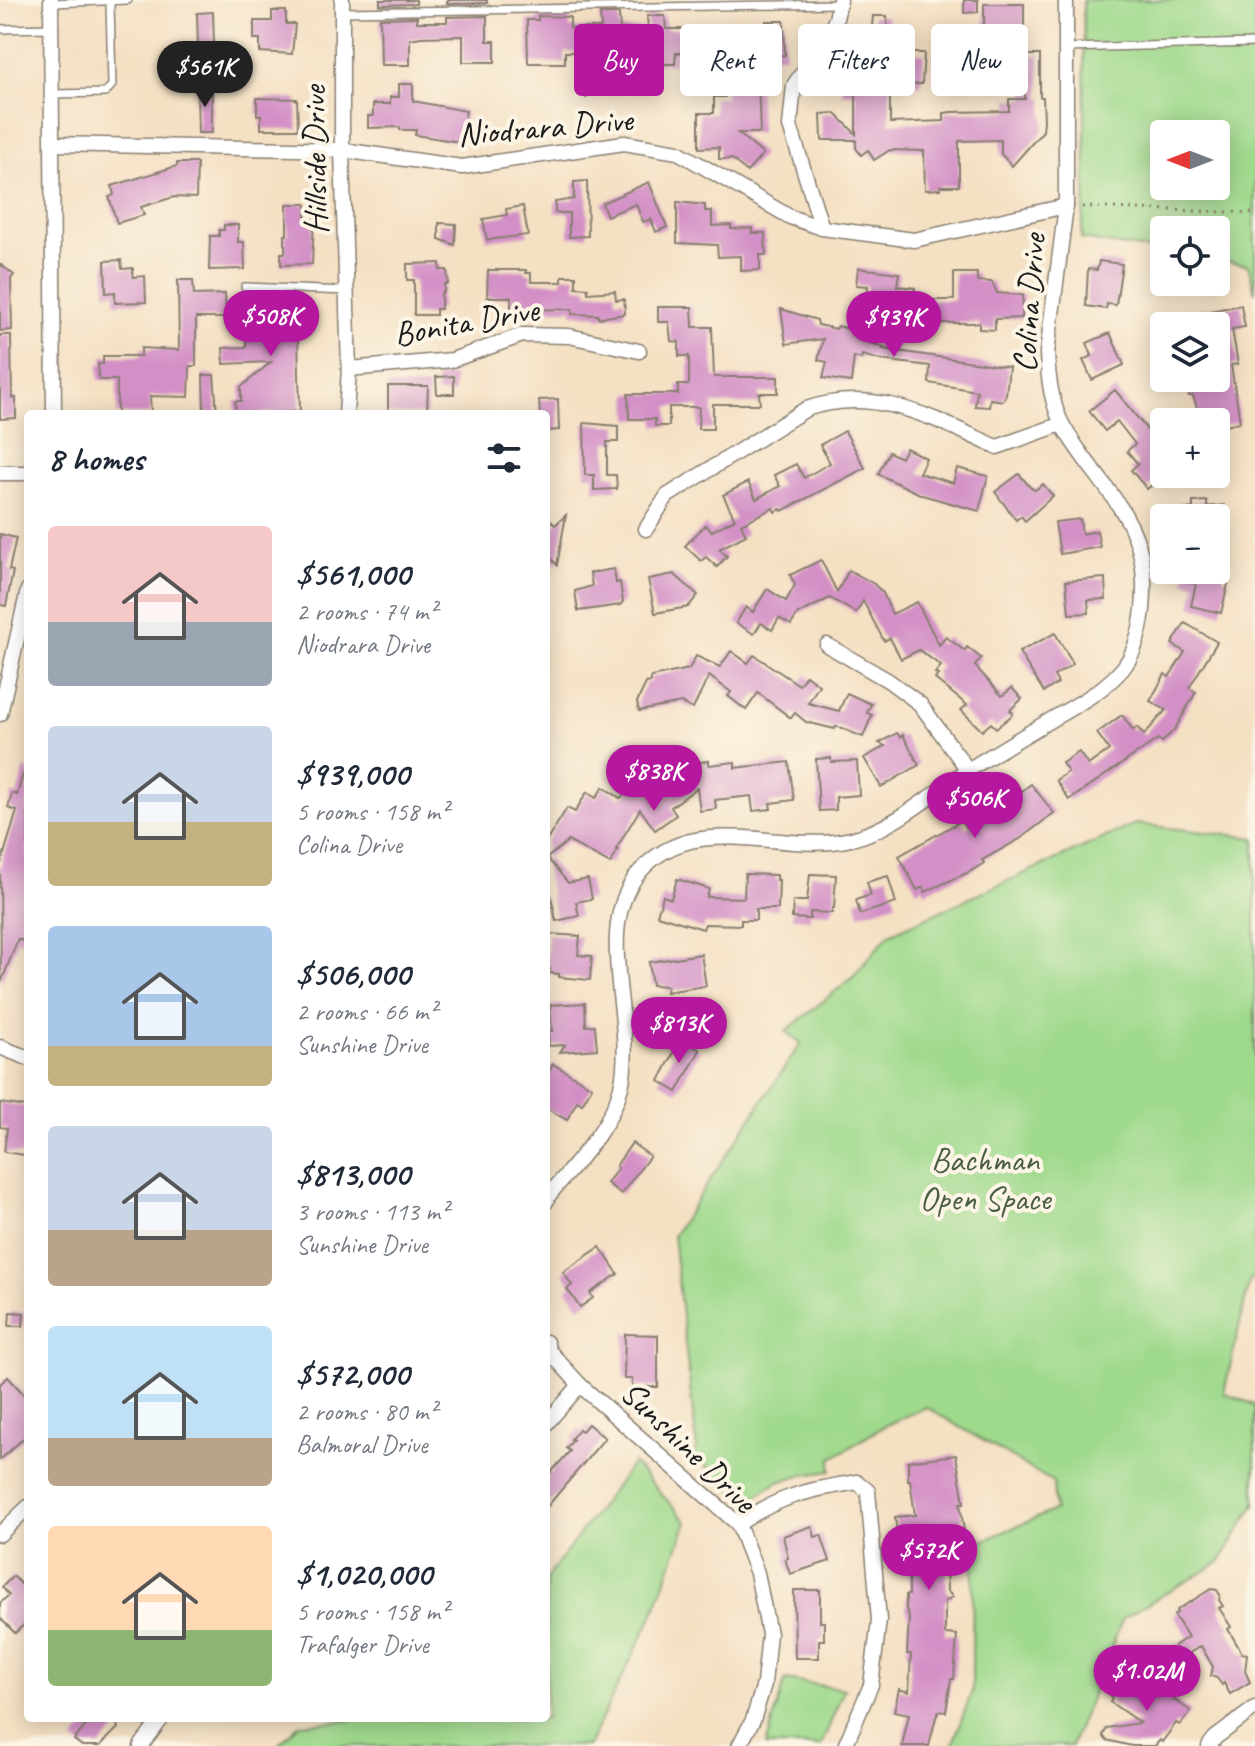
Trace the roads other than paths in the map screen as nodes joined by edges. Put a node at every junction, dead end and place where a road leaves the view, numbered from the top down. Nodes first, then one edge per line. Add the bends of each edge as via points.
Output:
1 (128, 0) edge
2 (1066, 0) edge
3 (52, 2) edge
4 (110, 2) junction
5 (839, 2) edge
6 (342, 6) edge
7 (52, 28) junction
8 (0, 29) edge
9 (1255, 43) edge
10 (1066, 48) junction
11 (53, 94) junction
12 (54, 144) junction
13 (342, 150) junction
14 (1066, 206) junction
15 (822, 228) junction
16 (245, 287) dead end
17 (346, 291) junction
18 (639, 351) dead end
19 (349, 369) junction
20 (54, 410) edge
21 (346, 410) edge
22 (1062, 424) junction
23 (0, 473) edge
24 (24, 473) edge
25 (646, 529) dead end
26 (24, 605) edge
27 (827, 645) dead end
28 (4, 681) edge
29 (0, 714) edge
30 (968, 770) junction
31 (0, 1047) edge
32 (24, 1056) edge
33 (550, 1194) edge
34 (550, 1352) edge
35 (580, 1385) junction
36 (550, 1419) edge
37 (24, 1511) edge
38 (738, 1524) junction
39 (0, 1534) edge
40 (1255, 1708) edge
41 (159, 1722) edge
42 (141, 1746) edge
43 (739, 1746) edge
44 (845, 1746) edge
45 (1209, 1746) edge

1 - 4 lane
2 - 10 street, Colina Drive
3 - 4 lane
3 - 7 street
4 - 11 lane via 112,85 105,93
5 - 6 lane
5 - 15 street via 828,36 794,85 790,126
6 - 13 street, Hillside Drive
7 - 8 lane
7 - 11 street
9 - 10 lane
10 - 14 street, Colina Drive
11 - 12 street
12 - 13 street, Niodrara Drive
12 - 20 street
13 - 15 street, Niodrara Drive via 462,167 624,143 678,152 790,217
13 - 17 street, Hillside Drive
14 - 15 street, Niodrara Drive via 914,240
14 - 22 street, Colina Drive via 1047,353 1052,398
16 - 17 lane
17 - 19 street, Hillside Drive
18 - 19 street, Bonita Drive via 569,336 523,335 452,360
19 - 21 street, Hillside Drive
22 - 25 street via 997,447 917,411 872,400 829,401 806,409 667,496
22 - 30 street via 1136,533 1144,562 1139,630 1125,666 1096,693
23 - 24 street
26 - 28 street
27 - 30 street via 920,704
28 - 29 street
30 - 33 street via 875,832 805,842 718,835 667,849 637,875 620,909 616,938 626,1049 621,1087 608,1123
31 - 32 street
34 - 35 street, Sunshine Drive
35 - 36 street
35 - 38 street, Sunshine Drive
37 - 39 street
38 - 43 street, Sunshine Drive via 757,1573 769,1634 764,1684
38 - 44 street via 803,1491 857,1482 868,1491 879,1620 871,1685
40 - 45 street
41 - 42 street

